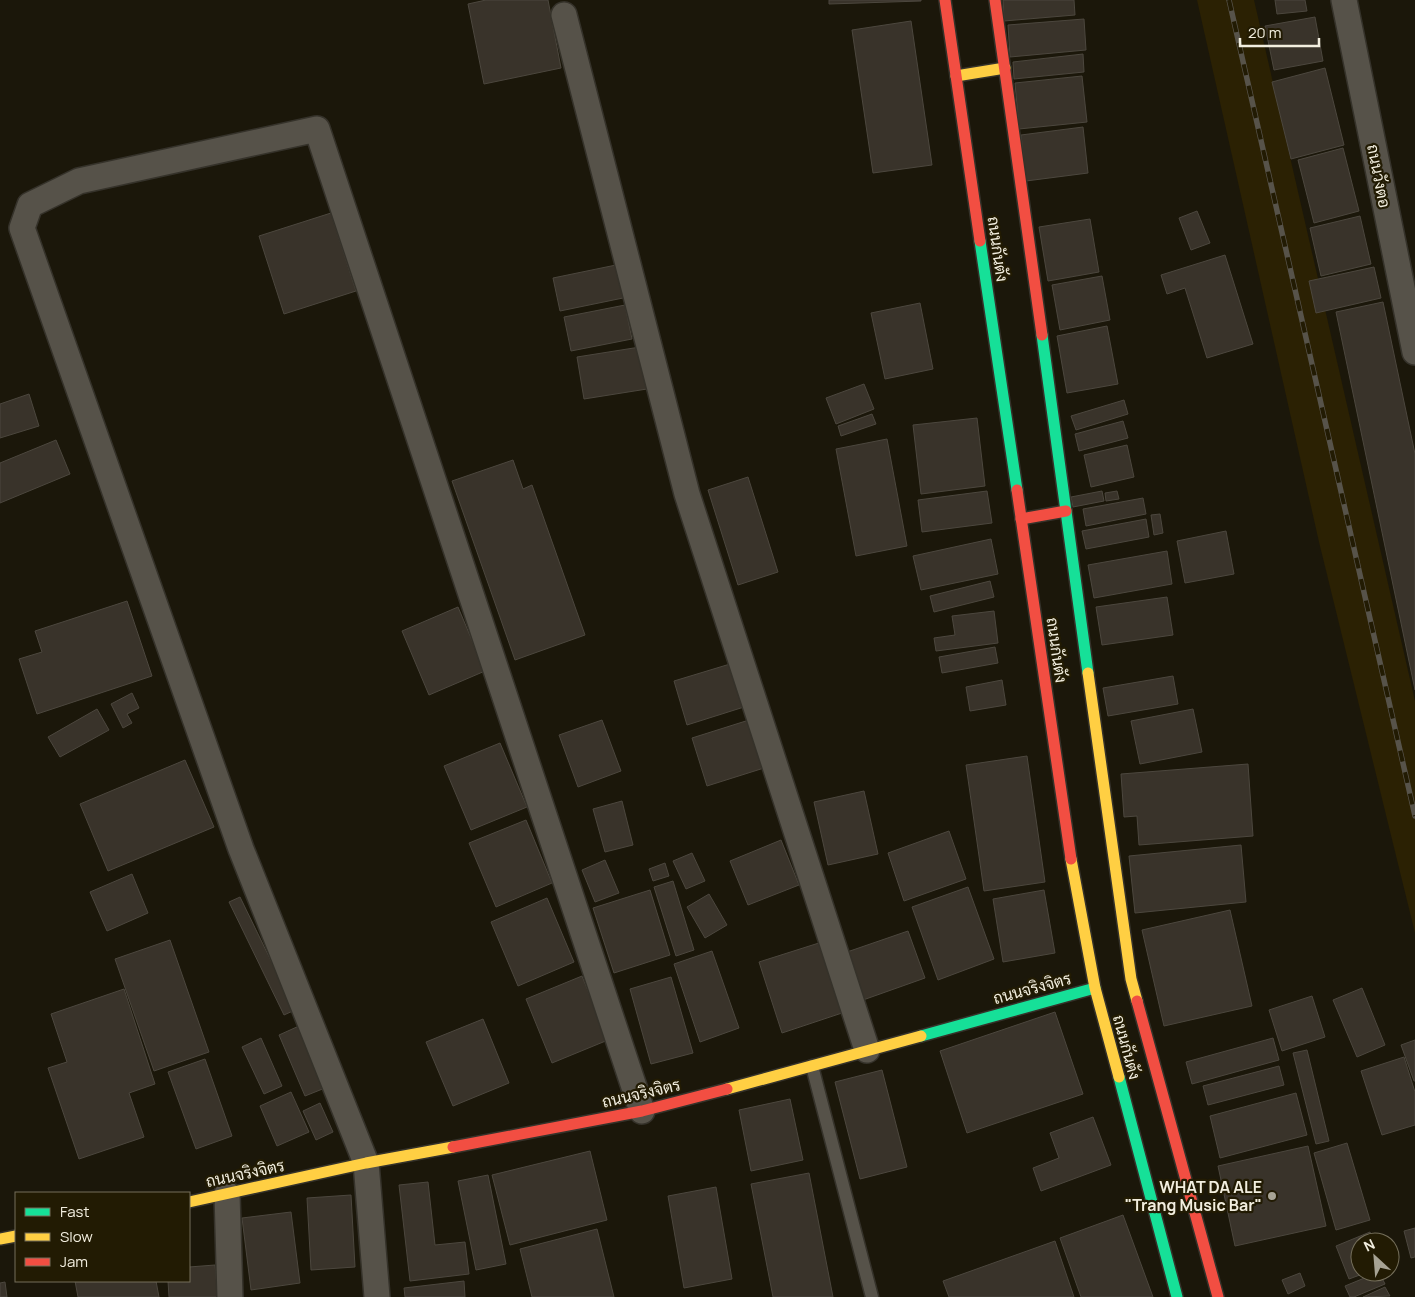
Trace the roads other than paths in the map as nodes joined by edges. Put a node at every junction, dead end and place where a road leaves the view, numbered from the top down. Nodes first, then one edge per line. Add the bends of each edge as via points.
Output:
1 (945, 0) edge
2 (995, 0) edge
3 (1344, 0) edge
4 (564, 15) dead end
5 (1005, 68) junction
6 (956, 76) junction
7 (1415, 352) edge
8 (1066, 511) junction
9 (1021, 519) junction
10 (1099, 986) junction
11 (867, 1050) junction
12 (812, 1066) junction
13 (642, 1111) junction
14 (366, 1163) junction
15 (227, 1194) junction
16 (190, 1202) edge
17 (15, 1236) edge
18 (0, 1239) edge
19 (230, 1297) edge
20 (377, 1297) edge
21 (872, 1297) edge
22 (1177, 1297) edge
23 (1218, 1297) edge

1 - 6 main road, ถนนกันตัง
2 - 5 main road, ถนนกันตัง
3 - 7 street, ถนนวังตอ
4 - 11 street via 687,494
5 - 6 main road
5 - 8 main road, ถนนกันตัง
6 - 9 main road, ถนนกันตัง
8 - 9 main road
8 - 23 main road, ถนนกันตัง via 1126,980
9 - 10 main road, ถนนกันตัง via 1067,835
10 - 11 main road, ถนนจริงจิตร
10 - 22 main road, ถนนกันตัง
11 - 12 main road, ถนนจริงจิตร
12 - 13 main road, ถนนจริงจิตร
12 - 21 lane
13 - 14 main road, ถนนจริงจิตร
13 - 14 street via 317,129 79,181 30,204 22,228 241,849
14 - 15 main road, ถนนจริงจิตร
14 - 20 street
15 - 16 main road, ถนนจริงจิตร
15 - 19 street
17 - 18 main road

